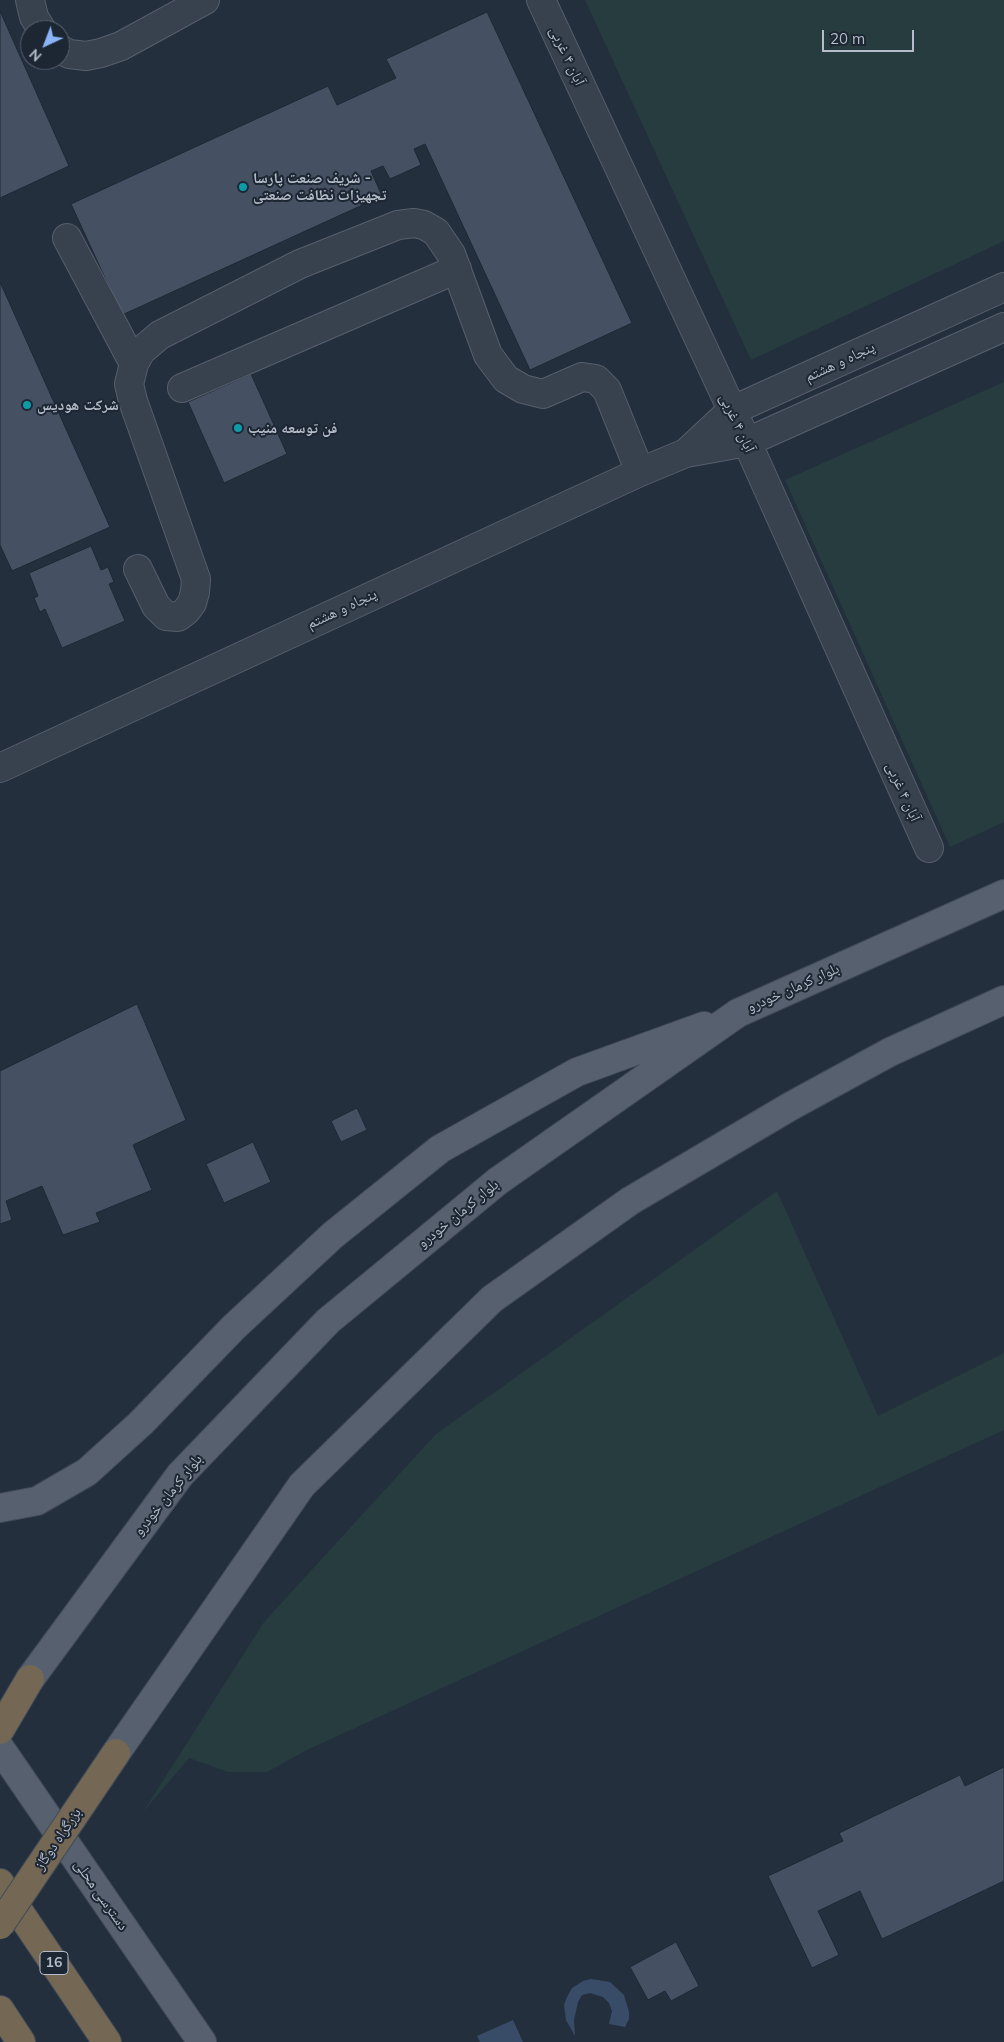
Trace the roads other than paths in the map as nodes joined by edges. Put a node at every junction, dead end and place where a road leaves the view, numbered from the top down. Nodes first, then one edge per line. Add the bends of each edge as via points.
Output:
1 (30, 0) edge
2 (204, 0) edge
3 (541, 0) edge
4 (36, 20) edge
5 (70, 54) edge
6 (67, 238) dead end
7 (457, 269) junction
8 (1004, 286) edge
9 (1004, 327) edge
10 (134, 364) junction
11 (182, 388) dead end
12 (732, 411) junction
13 (747, 442) junction
14 (686, 453) junction
15 (640, 472) junction
16 (138, 569) dead end
17 (0, 768) edge
18 (928, 848) dead end
19 (1004, 894) edge
20 (1004, 1000) edge
21 (738, 1013) junction
22 (0, 1508) edge
23 (30, 1679) joint
24 (0, 1730) edge
25 (0, 1748) edge
26 (116, 1753) joint
27 (0, 1883) edge
28 (0, 1925) edge
29 (0, 2010) edge
30 (21, 2042) edge
31 (107, 2042) edge
32 (202, 2042) edge

1 - 4 street
2 - 5 street via 121,46 86,56
3 - 12 street, آبان ۴ غربی
6 - 10 street
7 - 10 street via 436,232 414,223 398,225 300,264 160,335 140,351
7 - 11 street
7 - 15 street via 488,356 506,379 523,390 543,394 582,378 596,380 607,390
8 - 12 street, پنجاه و هشتم
9 - 13 street, پنجاه و هشتم
10 - 16 street via 130,384 133,401 196,579 192,602 186,611 178,616 166,616 156,606
12 - 13 street, آبان ۴ غربی
12 - 14 street, پنجاه و هشتم
13 - 14 street, پنجاه و هشتم
13 - 18 street, آبان ۴ غربی
14 - 15 street, پنجاه و هشتم
15 - 17 street, پنجاه و هشتم
19 - 21 main road, بلوار کرمان خودرو
20 - 26 main road via 890,1052 791,1106 630,1201 492,1299 302,1485
21 - 22 main road via 577,1072 440,1149 333,1235 87,1472 37,1501
21 - 23 main road, بلوار کرمان خودرو via 498,1181 328,1321 180,1475
23 - 24 highway
25 - 32 main road, دسترسی محلی
26 - 28 highway, بزرگراه دوگاز, bridge
27 - 31 highway, 16
29 - 30 highway

